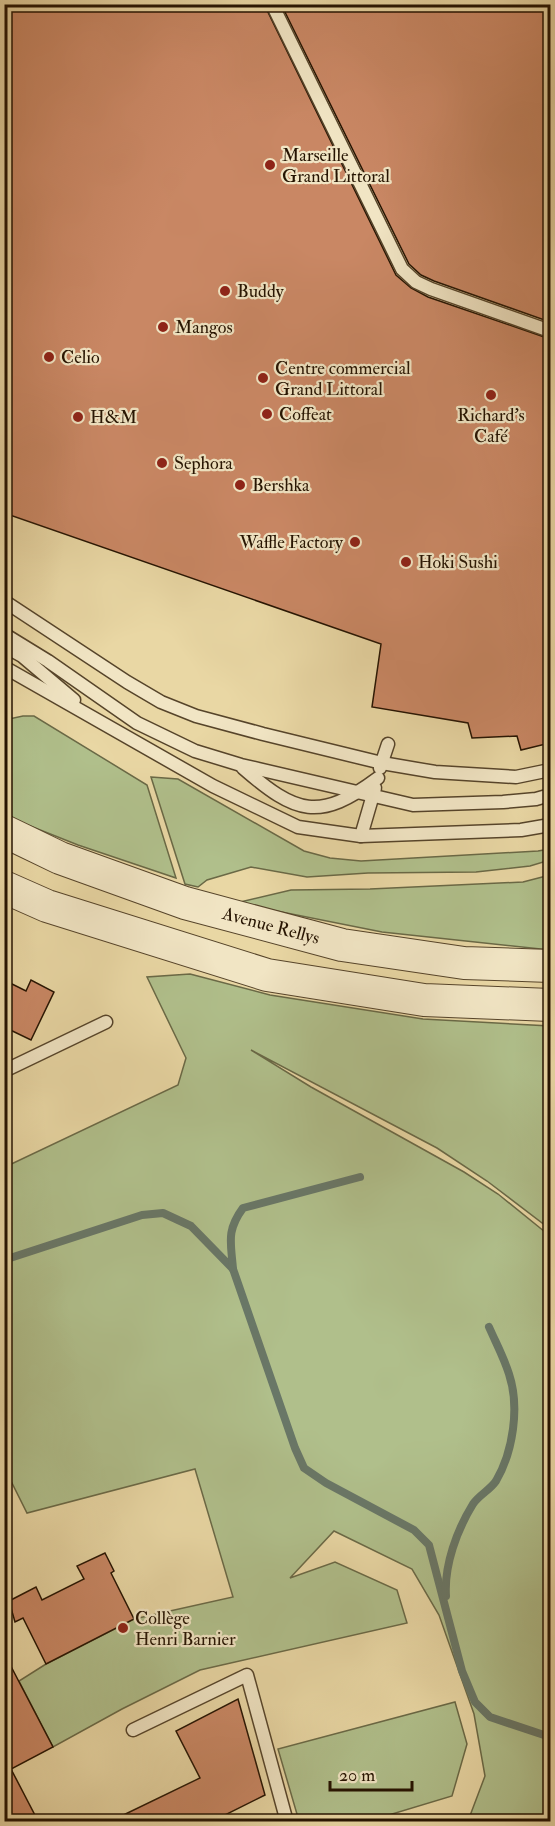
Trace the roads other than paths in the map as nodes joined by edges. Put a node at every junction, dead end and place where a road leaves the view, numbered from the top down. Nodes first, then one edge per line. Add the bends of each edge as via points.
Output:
1 (272, 4) edge
2 (550, 331) edge
3 (4, 601) edge
4 (4, 634) edge
5 (4, 646) edge
6 (4, 667) edge
7 (97, 720) junction
8 (388, 744) dead end
9 (382, 763) junction
10 (241, 765) junction
11 (550, 770) edge
12 (378, 778) junction
13 (359, 793) junction
14 (550, 795) edge
15 (373, 796) junction
16 (550, 825) edge
17 (4, 831) edge
18 (361, 836) junction
19 (4, 887) edge
20 (550, 966) edge
21 (550, 1005) edge
22 (106, 1022) dead end
23 (4, 1071) edge
24 (133, 1730) dead end
25 (287, 1821) edge

1 - 2 lane via 402,269 431,289
3 - 9 lane via 161,702 196,716
4 - 10 lane via 137,723 195,752
5 - 7 lane via 22,656
6 - 7 lane
7 - 18 lane via 213,786 298,828
8 - 9 lane
9 - 11 lane via 435,772 516,777
9 - 12 lane
10 - 13 lane
10 - 13 lane via 264,786 297,805 326,808
12 - 13 lane
12 - 15 lane
13 - 15 lane
14 - 15 lane via 536,800 413,805
15 - 18 lane
16 - 18 lane via 521,830
17 - 20 street, Avenue Rellys via 60,858 185,903 342,945 464,963
19 - 21 street via 47,906 267,975 424,1000
22 - 23 lane
24 - 25 lane via 247,1675

